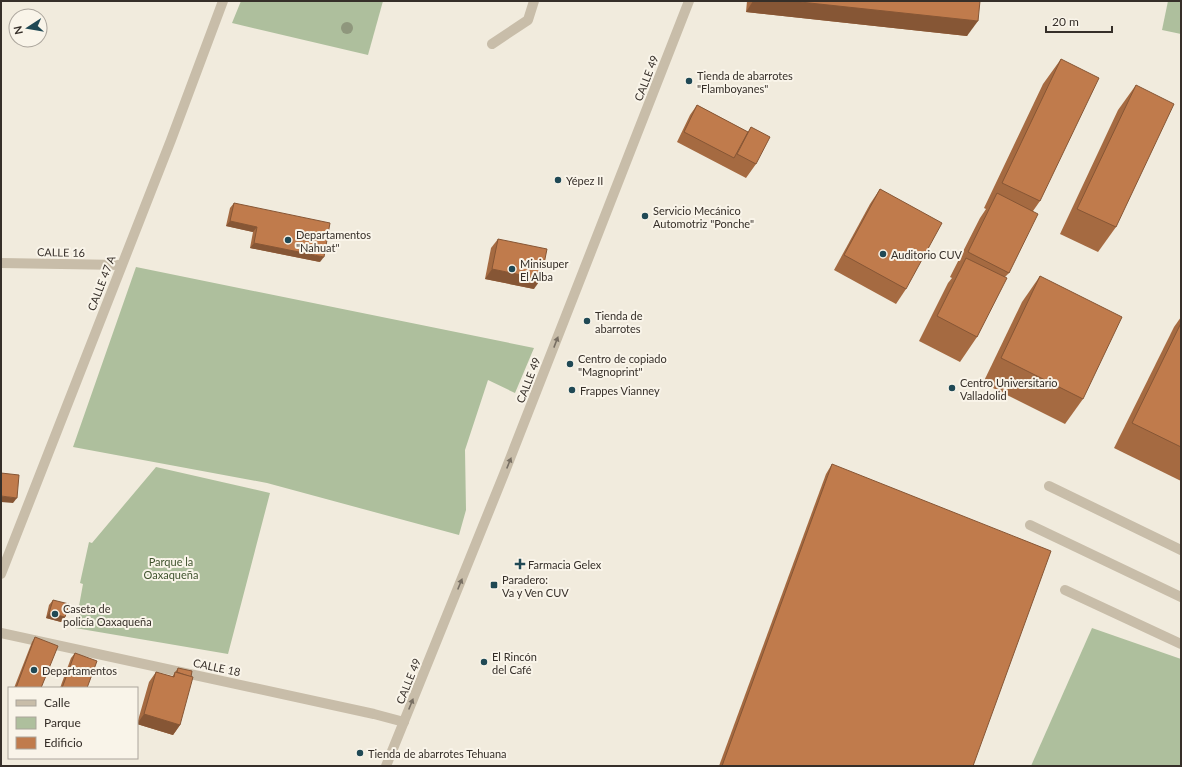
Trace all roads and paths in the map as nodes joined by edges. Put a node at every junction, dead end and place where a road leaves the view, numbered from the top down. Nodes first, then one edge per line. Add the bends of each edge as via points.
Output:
1 (223, 1) edge
2 (534, 1) edge
3 (689, 1) edge
4 (492, 44) dead end
5 (1, 263) edge
6 (122, 265) junction
7 (1049, 486) dead end
8 (1030, 525) dead end
9 (1181, 550) edge
10 (1, 574) edge
11 (1064, 590) dead end
12 (1181, 597) edge
13 (1, 633) edge
14 (1181, 644) edge
15 (404, 722) junction
16 (386, 766) edge

1 - 6 street, CALLE 47 A
2 - 4 street via 528,20
15 -> 3 street, CALLE 49
5 - 6 street, CALLE 16
6 - 10 street, CALLE 47 A
7 - 9 street
8 - 12 street
11 - 14 street
13 - 15 street, CALLE 18
15 - 16 street, CALLE 49

